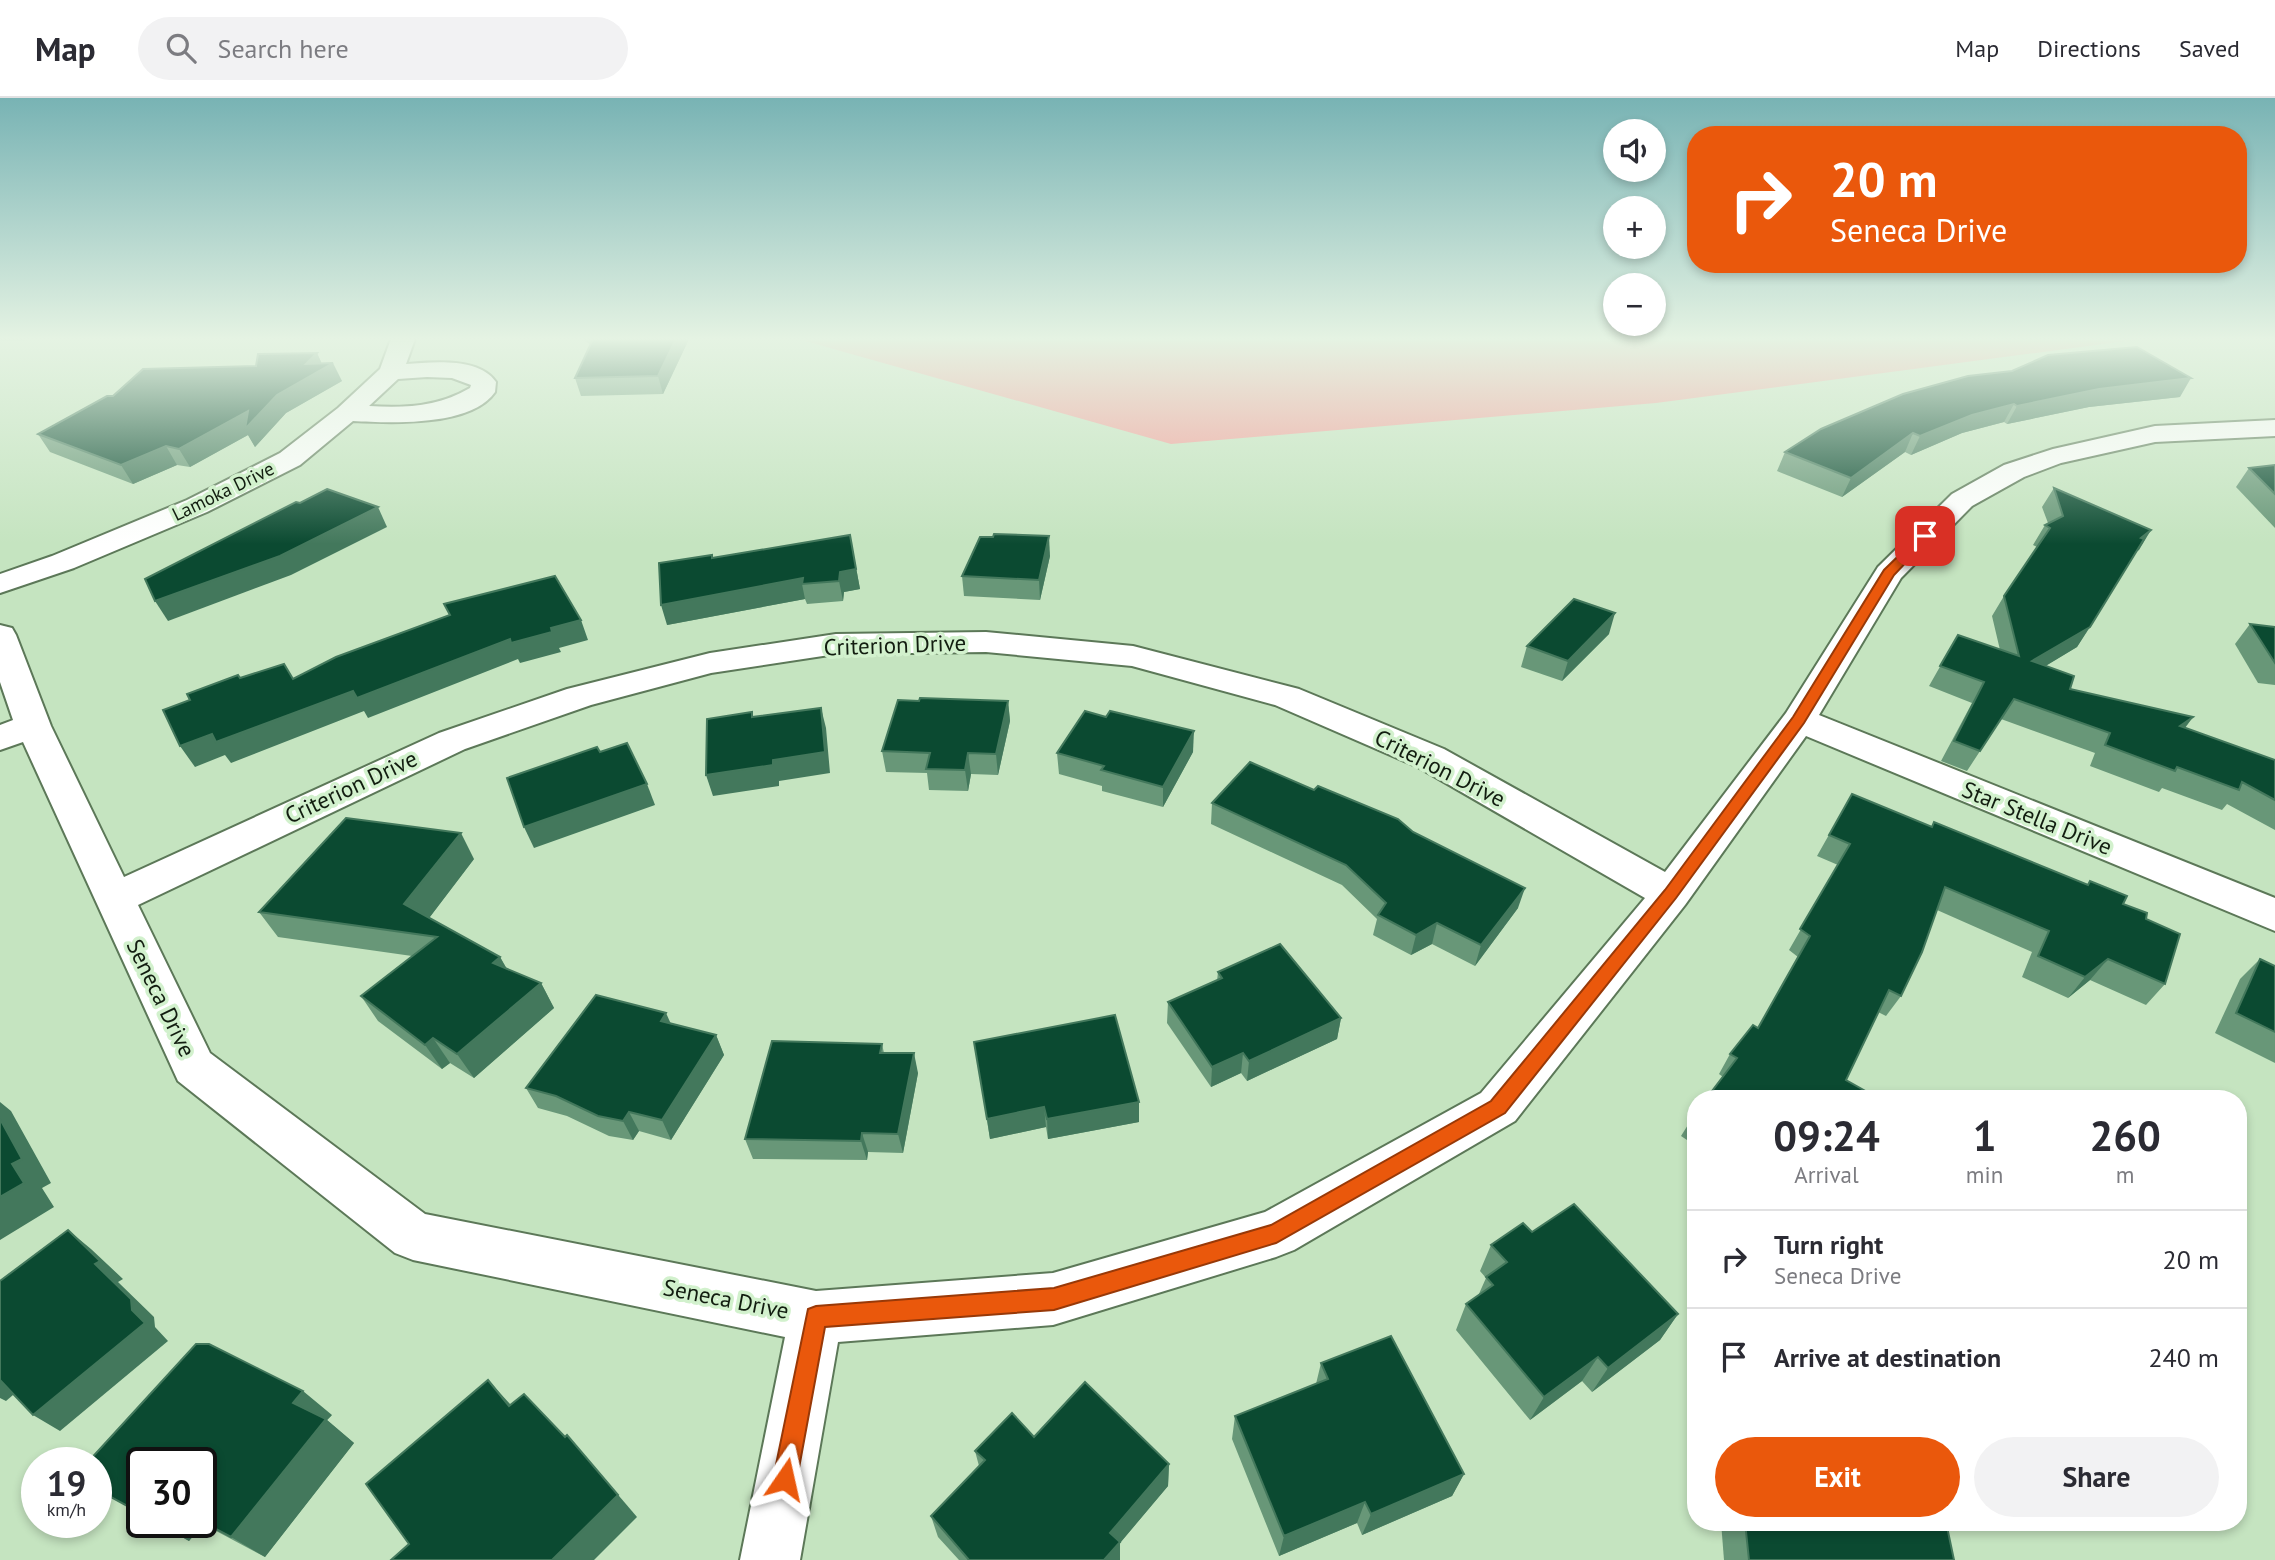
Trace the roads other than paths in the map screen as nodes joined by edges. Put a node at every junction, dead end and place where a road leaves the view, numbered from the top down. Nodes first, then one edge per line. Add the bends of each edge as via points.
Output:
1 (353, 407) edge
2 (454, 407) edge
3 (347, 413) junction
4 (2275, 428) edge
5 (0, 584) edge
6 (0, 635) edge
7 (1799, 720) junction
8 (16, 732) edge
9 (1671, 894) junction
10 (113, 900) junction
11 (2275, 915) edge
12 (816, 1317) junction
13 (770, 1560) edge

1 - 3 street, Lamoka Drive
2 - 3 street via 412,416
3 - 5 street, Lamoka Drive via 290,459 197,506
4 - 7 street, Seneca Drive via 2155,434 2066,454 2014,471 1962,500 1889,573
6 - 8 street, Seneca Drive
7 - 9 street, Seneca Drive
7 - 11 street, Star Stella Drive
8 - 10 street, Seneca Drive
9 - 10 street, Criterion Drive via 1431,758 1287,697 1133,656 986,642 836,645 710,663 579,697 452,741
9 - 12 street, Seneca Drive via 1498,1107 1276,1233 1054,1299
10 - 12 street, Seneca Drive via 194,1067 413,1236
12 - 13 street

